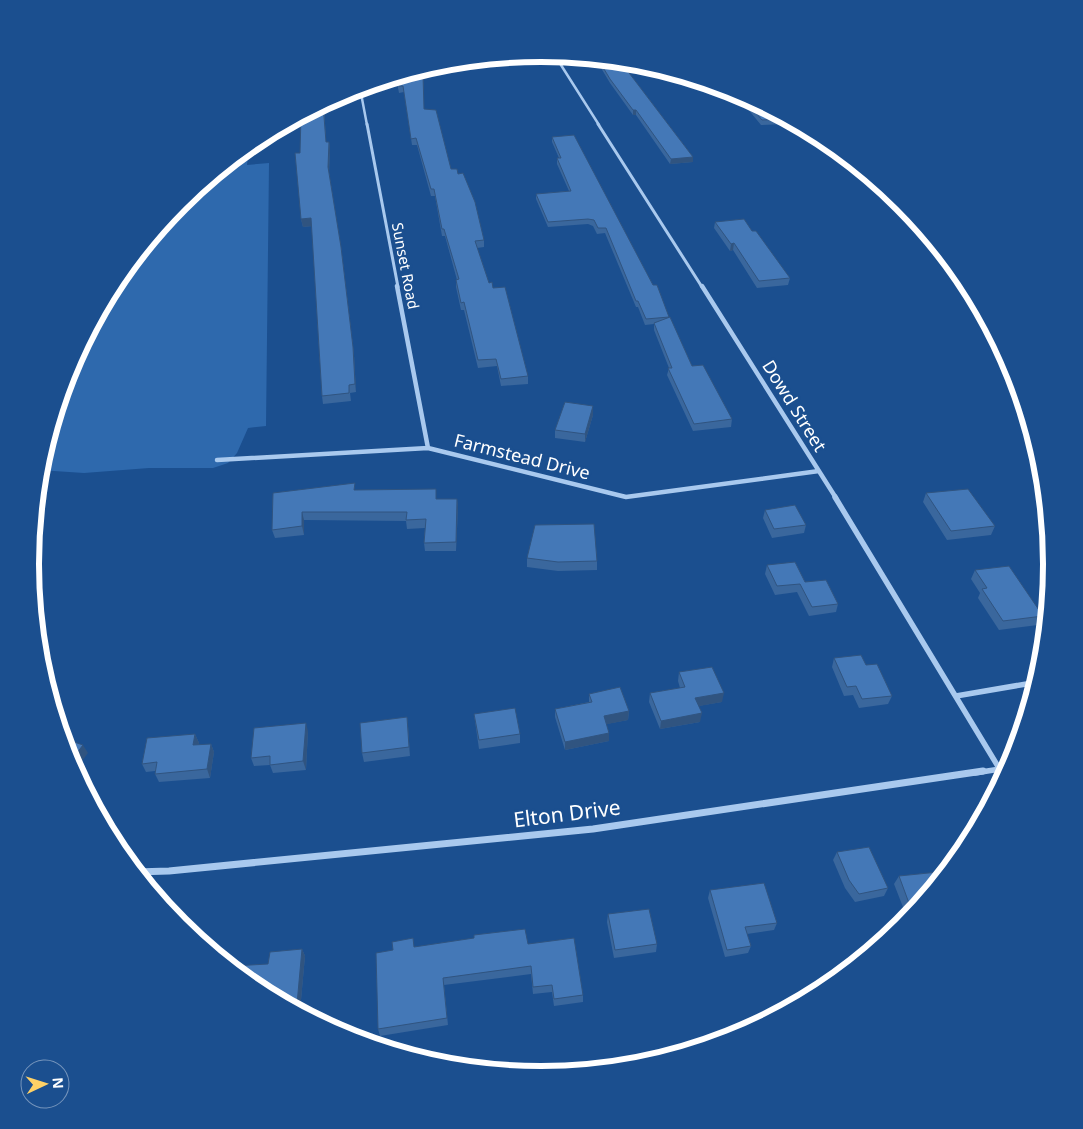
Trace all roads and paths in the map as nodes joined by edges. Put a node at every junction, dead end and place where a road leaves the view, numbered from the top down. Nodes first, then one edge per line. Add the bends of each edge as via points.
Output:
1 (559, 63) edge
2 (361, 95) edge
3 (428, 448) junction
4 (217, 460) dead end
5 (819, 471) junction
6 (1030, 683) edge
7 (956, 696) junction
8 (1000, 769) joint
9 (144, 872) edge

1 - 5 street, Dowd Street
2 - 3 street, Sunset Road
3 - 4 street, Farmstead Drive
3 - 5 street, Farmstead Drive via 626,497
5 - 7 street, Dowd Street
6 - 7 street
7 - 8 street, Dowd Street
8 - 9 street, Elton Drive via 593,828

